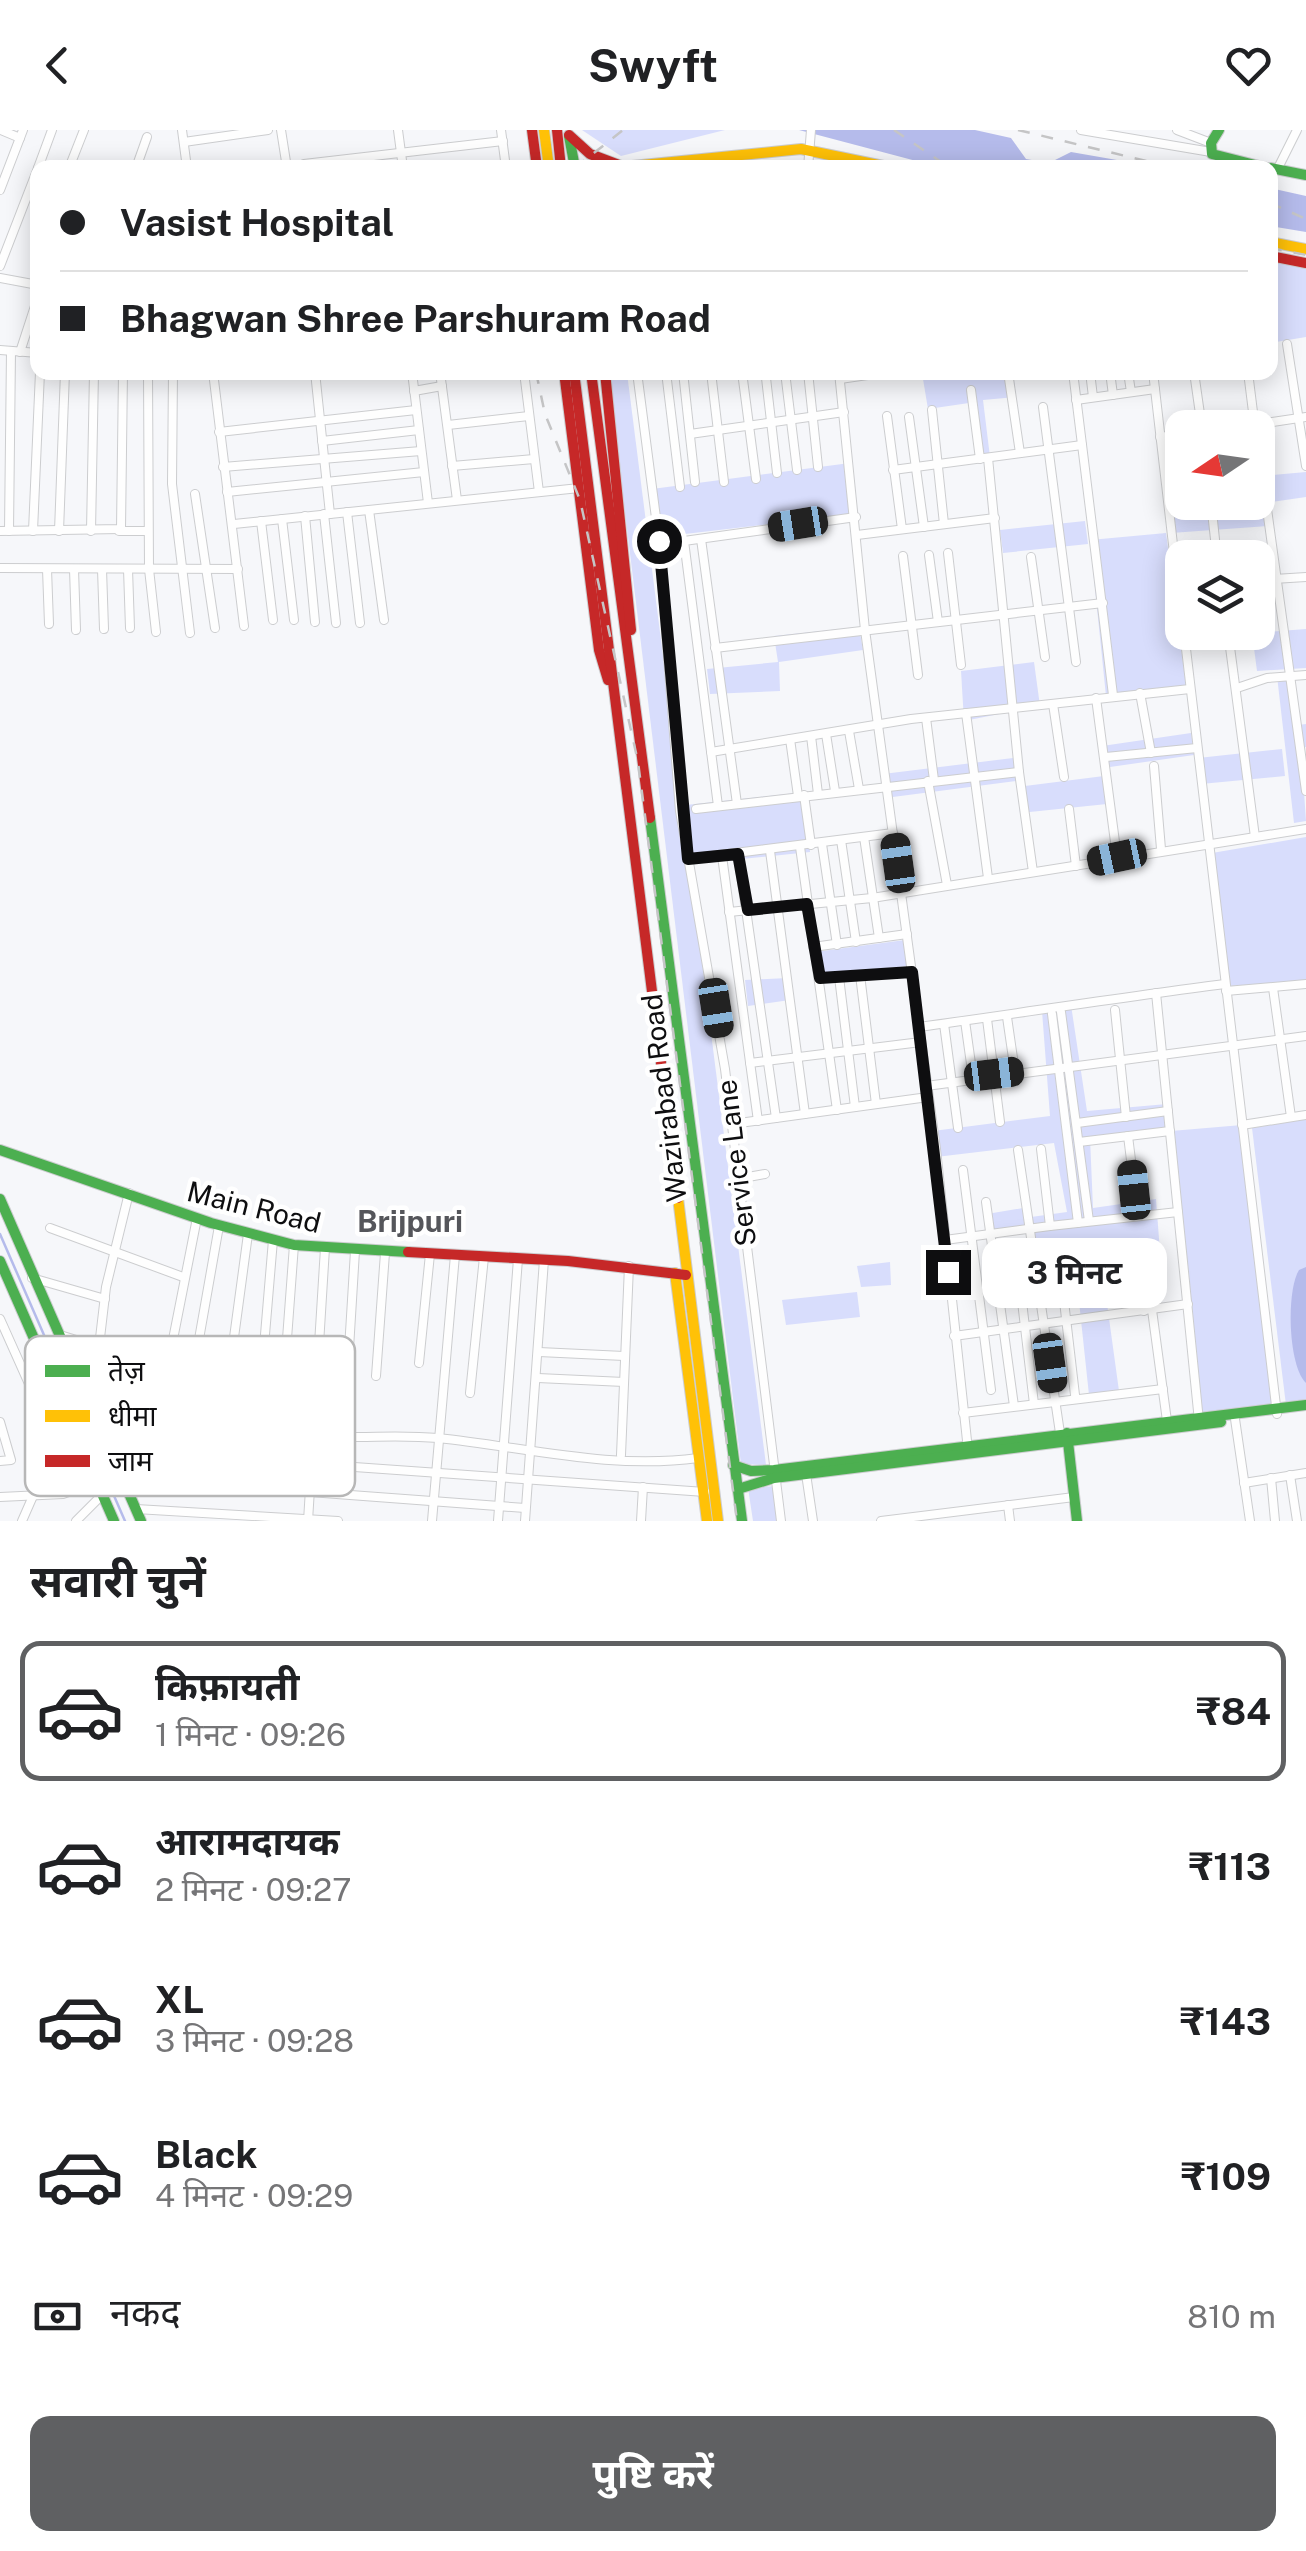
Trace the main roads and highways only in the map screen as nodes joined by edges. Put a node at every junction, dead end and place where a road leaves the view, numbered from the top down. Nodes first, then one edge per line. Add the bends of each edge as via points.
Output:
1 (532, 130) edge
2 (544, 130) edge
3 (556, 130) edge
4 (1219, 130) edge
5 (569, 132) edge
6 (1211, 150) junction
7 (535, 160) edge
8 (548, 160) edge
9 (560, 160) edge
10 (574, 160) edge
11 (601, 160) edge
12 (676, 160) edge
13 (851, 160) edge
14 (1209, 160) edge
15 (1244, 160) edge
16 (1278, 170) edge
17 (1306, 176) edge
18 (1278, 244) edge
19 (1306, 249) edge
20 (1278, 258) edge
21 (1306, 263) edge
22 (565, 380) edge
23 (575, 380) edge
24 (592, 380) edge
25 (605, 380) edge
26 (636, 708) junction
27 (619, 714) junction
28 (0, 1150) edge
29 (0, 1199) edge
30 (0, 1262) edge
31 (680, 1274) junction
32 (32, 1336) edge
33 (58, 1336) edge
34 (1306, 1407) edge
35 (1277, 1412) junction
36 (1199, 1421) junction
37 (1065, 1434) junction
38 (878, 1460) junction
39 (734, 1465) junction
40 (774, 1474) junction
41 (738, 1490) junction
42 (708, 1492) junction
43 (103, 1496) edge
44 (130, 1496) edge
45 (114, 1521) edge
46 (141, 1521) edge
47 (707, 1521) edge
48 (718, 1521) edge
49 (742, 1521) edge
50 (1077, 1521) edge

1 - 7 main road
2 - 8 main road
3 - 9 main road
4 - 6 main road
5 - 10 main road
5 - 11 main road
6 - 14 main road
6 - 15 main road
12 - 13 main road via 754,150
16 - 17 main road
18 - 19 main road
20 - 21 main road
22 - 27 main road via 599,650
23 - 27 main road, Wazirabad Road
24 - 26 main road, Wazirabad Road
25 - 26 main road
26 - 39 main road, Wazirabad Road
27 - 31 main road, Wazirabad Road
28 - 31 main road, Main Road via 294,1245
29 - 33 main road
30 - 32 main road
31 - 42 main road, Wazirabad Road
31 - 42 main road via 698,1458
34 - 35 main road
35 - 36 main road
35 - 36 main road
36 - 37 main road
36 - 37 main road
37 - 38 main road
37 - 50 main road
38 - 40 main road
38 - 40 main road
39 - 40 main road
39 - 41 main road, Wazirabad Road
40 - 41 main road
41 - 49 main road, Wazirabad Road
42 - 47 main road
42 - 48 main road, Wazirabad Road
43 - 45 main road
44 - 46 main road

